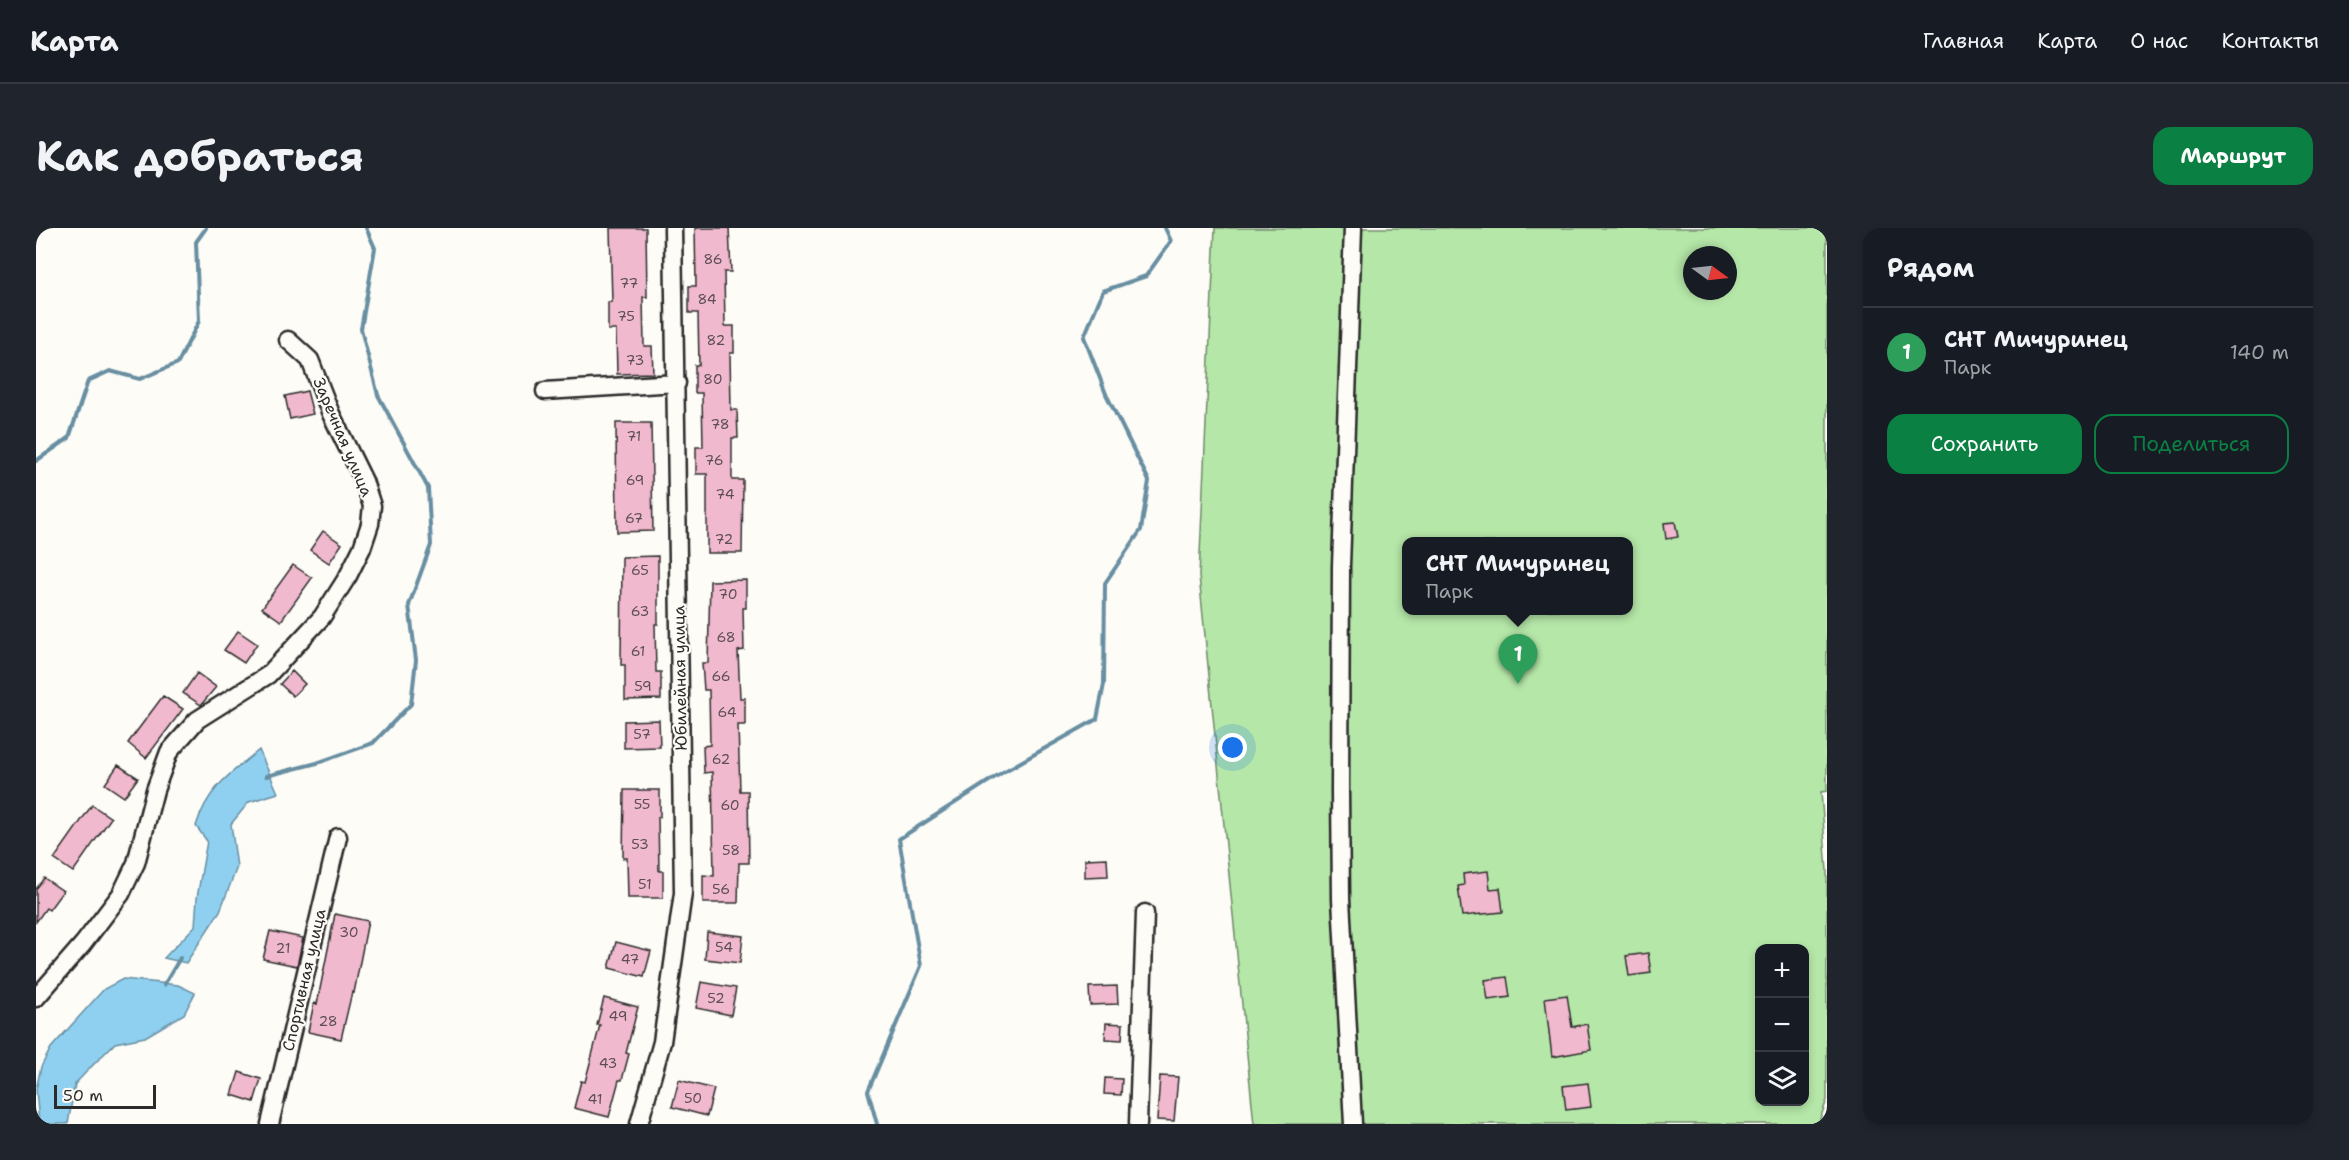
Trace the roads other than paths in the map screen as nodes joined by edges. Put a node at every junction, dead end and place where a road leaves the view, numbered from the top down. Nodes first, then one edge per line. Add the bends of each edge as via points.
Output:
1 (673, 228) edge
2 (1353, 228) edge
3 (288, 340) dead end
4 (676, 383) junction
5 (545, 391) dead end
6 (338, 837) dead end
7 (1144, 913) dead end
8 (36, 998) edge
9 (270, 1124) edge
10 (639, 1124) edge
11 (1138, 1124) edge
12 (1353, 1124) edge

1 - 4 street, Юбилейная улица
2 - 12 street via 1341,566 1340,791 1341,899
3 - 8 street, Заречная улица via 310,360 364,481 372,506 362,548 322,617 268,675 197,720 169,752 136,864 121,894
4 - 5 street
4 - 10 street, Юбилейная улица via 683,893 662,1042
6 - 9 street, Спортивная улица
7 - 11 street

